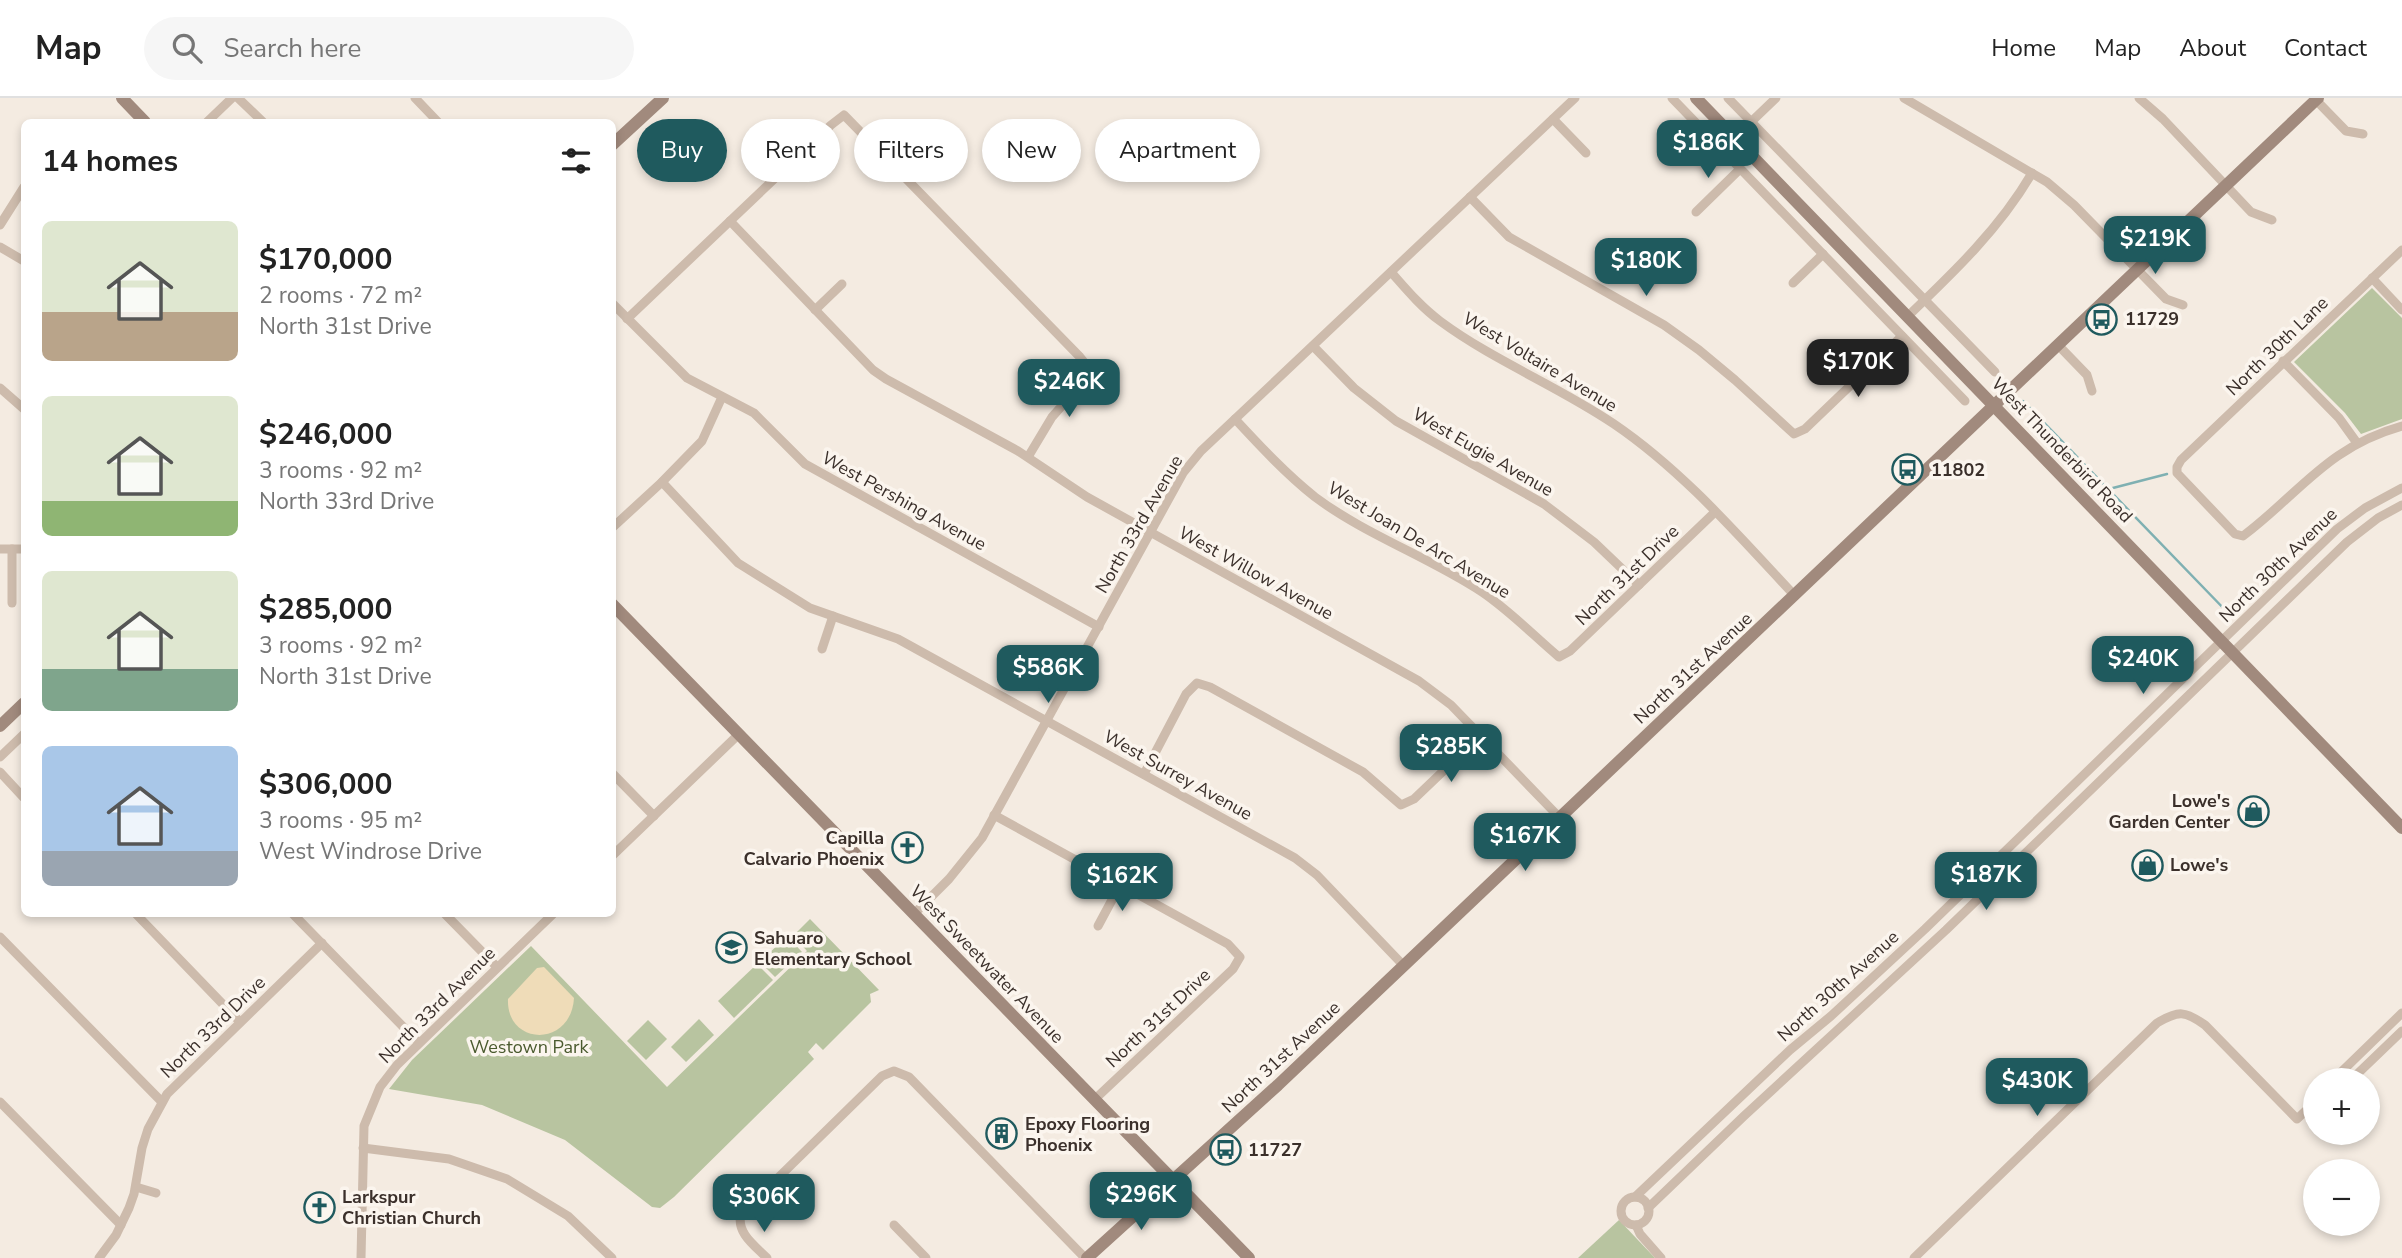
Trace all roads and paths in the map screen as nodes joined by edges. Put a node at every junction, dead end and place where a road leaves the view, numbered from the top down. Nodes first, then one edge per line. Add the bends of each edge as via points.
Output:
1 (122, 98) edge
2 (232, 98) edge
3 (239, 98) edge
4 (415, 98) edge
5 (663, 98) edge
6 (1575, 98) edge
7 (1672, 98) edge
8 (1696, 98) edge
9 (1728, 98) edge
10 (1776, 98) edge
11 (1904, 98) edge
12 (2139, 98) edge
13 (2316, 99) edge
14 (142, 119) edge
15 (210, 119) edge
16 (259, 119) edge
17 (435, 119) edge
18 (1553, 119) junction
19 (1751, 122) junction
20 (2363, 134) dead end
21 (616, 141) edge
22 (1586, 153) dead end
23 (1740, 169) junction
24 (2032, 173) junction
25 (2226, 185) junction
26 (21, 192) edge
27 (1470, 197) junction
28 (1696, 212) dead end
29 (2272, 220) dead end
30 (730, 221) junction
31 (0, 225) edge
32 (0, 247) edge
33 (2402, 250) edge
34 (1823, 254) junction
35 (21, 259) edge
36 (2137, 270) junction
37 (1391, 272) junction
38 (2372, 278) junction
39 (1793, 283) dead end
40 (842, 284) dead end
41 (1924, 301) junction
42 (2183, 305) dead end
43 (616, 307) edge
44 (815, 310) junction
45 (2402, 310) edge
46 (1908, 316) junction
47 (627, 318) junction
48 (1902, 336) junction
49 (2058, 345) junction
50 (1313, 346) junction
51 (2283, 361) junction
52 (1995, 372) dead end
53 (0, 388) edge
54 (2092, 391) dead end
55 (722, 397) junction
56 (1965, 401) dead end
57 (21, 406) edge
58 (1995, 406) junction
59 (1235, 419) junction
60 (2402, 426) edge
61 (2357, 443) junction
62 (1028, 457) junction
63 (662, 482) junction
64 (2402, 488) edge
65 (2402, 505) edge
66 (1715, 512) junction
67 (616, 524) edge
68 (1150, 532) junction
69 (0, 549) edge
70 (12, 549) junction
71 (21, 549) edge
72 (1639, 585) junction
73 (1794, 596) junction
74 (12, 603) dead end
75 (616, 608) edge
76 (833, 617) junction
77 (1099, 627) junction
78 (2222, 640) junction
79 (822, 649) dead end
80 (2233, 652) junction
81 (1559, 657) joint
82 (21, 706) edge
83 (1046, 721) junction
84 (0, 726) edge
85 (739, 734) junction
86 (1481, 735) junction
87 (21, 737) edge
88 (0, 757) edge
89 (0, 772) edge
90 (1144, 774) junction
91 (616, 777) edge
92 (21, 795) edge
93 (654, 816) junction
94 (994, 816) junction
95 (1560, 818) junction
96 (2402, 828) edge
97 (616, 852) edge
98 (1120, 885) junction
99 (914, 914) junction
100 (139, 917) edge
101 (296, 917) edge
102 (448, 917) edge
103 (550, 917) edge
104 (1098, 926) dead end
105 (0, 937) edge
106 (322, 943) junction
107 (1404, 966) junction
108 (497, 967) junction
109 (2402, 1013) edge
110 (240, 1022) junction
111 (2402, 1031) edge
112 (419, 1043) junction
113 (2345, 1068) edge
114 (2363, 1068) edge
115 (1094, 1100) junction
116 (0, 1102) edge
117 (162, 1102) junction
118 (2303, 1113) edge
119 (363, 1148) junction
120 (1172, 1181) junction
121 (136, 1187) junction
122 (156, 1193) dead end
123 (1635, 1197) junction
124 (1648, 1208) junction
125 (894, 1224) dead end
126 (1636, 1224) junction
127 (121, 1225) junction
128 (99, 1258) edge
129 (361, 1258) edge
130 (612, 1258) edge
131 (767, 1258) edge
132 (926, 1258) edge
133 (1086, 1258) edge
134 (1249, 1258) edge
135 (1661, 1258) edge
136 (1914, 1258) edge

1 - 14 street
2 - 15 street
3 - 16 street
4 - 17 street
5 - 21 street
6 - 18 street, North 33rd Avenue
7 - 23 street, West Thunderbird Road
8 - 46 street, West Thunderbird Road
9 - 19 street, West Thunderbird Road
10 - 19 street
11 - 24 street
12 - 25 street
13 - 20 street via 2346,131
13 - 25 street, North 31st Avenue
18 - 22 street
18 - 27 street, North 33rd Avenue
19 - 41 street, West Thunderbird Road
23 - 28 street
23 - 34 street, West Thunderbird Road
24 - 36 street via 2074,205
24 - 41 street via 1990,233
25 - 29 street via 2252,212
25 - 36 street, North 31st Avenue
26 - 31 street
27 - 37 street, North 33rd Avenue
27 - 48 street via 1509,237 1664,325 1699,350 1794,434 1805,429
30 - 44 street, West Willow Avenue
30 - 47 street
30 - 62 street via 844,116 1092,372 1052,417
32 - 35 street
33 - 38 street, North 30th Lane
34 - 39 street
34 - 48 street, West Thunderbird Road
36 - 42 street via 2166,299
36 - 49 street, North 31st Avenue
37 - 50 street, North 33rd Avenue
37 - 66 street, West Voltaire Avenue via 1441,321 1568,394 1653,452
38 - 45 street
38 - 51 street, North 30th Lane
40 - 44 street
41 - 46 street
41 - 52 street, West Thunderbird Road
43 - 47 street, West Pershing Avenue
44 - 62 street, West Willow Avenue via 873,370
46 - 58 street, West Thunderbird Road
47 - 55 street, West Pershing Avenue via 687,378
48 - 56 street, West Thunderbird Road
49 - 54 street via 2087,375
49 - 58 street, North 31st Avenue
50 - 59 street, North 33rd Avenue
50 - 72 street, West Eugie Avenue via 1374,406 1544,504 1594,542
51 - 61 street
51 - 61 street, North 30th Lane via 2181,460 2177,473 2235,534 2243,536 2324,464
53 - 57 street
55 - 63 street via 702,441
55 - 77 street, West Pershing Avenue via 754,413 818,473
58 - 73 street, North 31st Avenue
58 - 78 street, West Thunderbird Road
59 - 68 street, North 33rd Avenue via 1183,473
59 - 81 street, West Joan De Arc Avenue via 1316,497 1483,593
60 - 61 street
62 - 68 street, West Willow Avenue via 1078,492
63 - 67 street
63 - 76 street, West Surrey Avenue via 738,563
64 - 78 street, North 30th Avenue via 2343,523
65 - 80 street, North 30th Avenue via 2363,528
66 - 72 street, North 31st Drive
66 - 73 street, West Voltaire Avenue
68 - 77 street, North 33rd Avenue
68 - 86 street, West Willow Avenue via 1419,681
69 - 70 street
70 - 71 street
70 - 74 street
72 - 81 street, North 31st Drive
73 - 95 street, North 31st Avenue
75 - 85 street, West Sweetwater Avenue
76 - 79 street
76 - 83 street, West Surrey Avenue via 898,639
77 - 83 street, North 33rd Avenue
78 - 80 street, West Thunderbird Road
78 - 123 street, North 30th Avenue via 1925,929
80 - 96 street, West Thunderbird Road
80 - 124 street, North 30th Avenue
82 - 84 street
83 - 90 street, West Surrey Avenue
83 - 94 street, North 33rd Avenue
85 - 93 street
85 - 99 street, West Sweetwater Avenue
86 - 90 street via 1414,799 1401,805 1363,772 1197,683 1186,694
86 - 95 street, West Willow Avenue
87 - 88 street
89 - 92 street
90 - 107 street, West Surrey Avenue via 1308,866
91 - 93 street
93 - 97 street
94 - 98 street
94 - 99 street, North 33rd Avenue via 971,853
95 - 107 street, North 31st Avenue
98 - 104 street
98 - 115 street, North 31st Drive via 1228,944 1240,957 1233,969
99 - 115 street, West Sweetwater Avenue
100 - 110 street
101 - 106 street
102 - 108 street
103 - 108 street, North 33rd Avenue
105 - 117 street
106 - 110 street, North 33rd Drive
106 - 112 street
107 - 120 street, North 31st Avenue
108 - 112 street, North 33rd Avenue
109 - 113 street
110 - 117 street, North 33rd Drive
111 - 114 street
112 - 119 street, North 33rd Avenue via 380,1087 366,1119
115 - 120 street, West Sweetwater Avenue
116 - 127 street
117 - 121 street, North 33rd Drive via 148,1129
118 - 136 street via 2297,1119 2205,1025 2180,1012 2157,1023
119 - 129 street, North 33rd Avenue
119 - 130 street via 449,1159 507,1179 568,1216
120 - 133 street, North 31st Avenue
120 - 134 street, West Sweetwater Avenue
121 - 122 street
121 - 127 street, North 33rd Drive
123 - 124 street
123 - 126 street via 1625,1202 1621,1211 1626,1221
124 - 126 street, North 30th Avenue via 1647,1218
125 - 132 street
126 - 135 street
127 - 128 street, North 33rd Drive
131 - 133 street via 745,1235 740,1221 746,1208 882,1076 894,1072 909,1077

